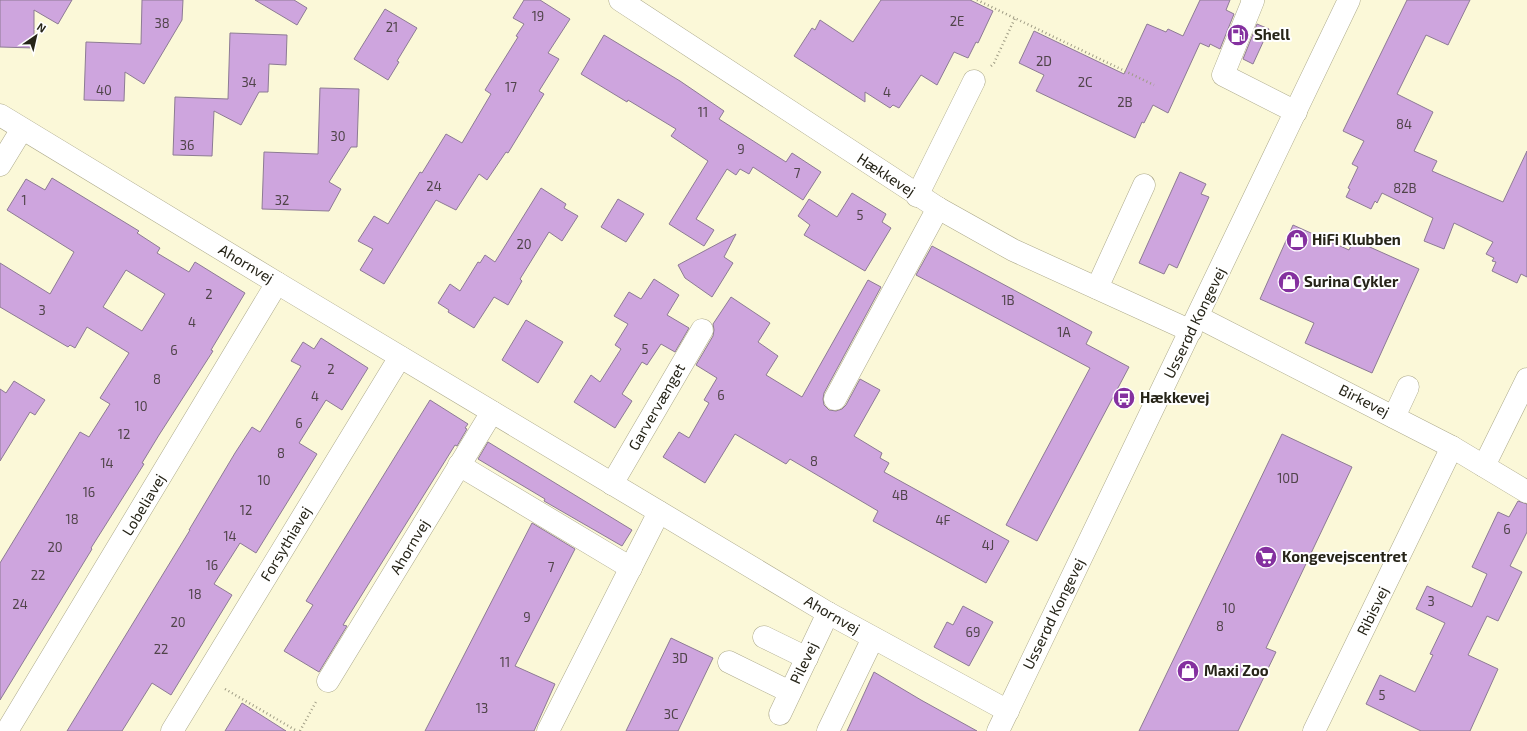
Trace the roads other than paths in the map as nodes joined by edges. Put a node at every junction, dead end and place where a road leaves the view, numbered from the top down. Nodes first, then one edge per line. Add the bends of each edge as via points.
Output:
1 (620, 0) edge
2 (1253, 0) edge
3 (1344, 2) edge
4 (974, 81) road end
5 (1296, 112) junction
6 (0, 115) edge
7 (22, 129) junction
8 (0, 165) edge
9 (1144, 184) dead end
10 (917, 196) junction
11 (938, 208) junction
12 (277, 283) junction
13 (1096, 288) junction
14 (1194, 324) junction
15 (702, 330) dead end
16 (400, 357) junction
17 (1527, 379) edge
18 (1408, 387) dead end
19 (835, 399) dead end
20 (492, 412) junction
21 (1394, 417) junction
22 (1452, 447) junction
23 (459, 465) junction
24 (1484, 466) junction
25 (612, 484) junction
26 (1527, 492) edge
27 (659, 512) junction
28 (631, 568) junction
29 (828, 613) junction
30 (764, 637) dead end
31 (873, 638) junction
32 (807, 658) junction
33 (729, 662) dead end
34 (328, 681) road end
35 (790, 692) junction
36 (1008, 711) junction
37 (780, 714) dead end
38 (10, 726) dead end
39 (172, 731) edge
40 (548, 731) edge
41 (828, 731) edge
42 (998, 731) edge
43 (1314, 731) edge

1 - 10 street, Hækkevej
2 - 5 street via 1223,75
3 - 5 street, Usserød Kongevej
4 - 10 street
5 - 14 street, Usserød Kongevej
6 - 7 street, Ahornvej
7 - 8 street
7 - 12 street, Ahornvej
9 - 13 street
10 - 11 street, Hækkevej
11 - 13 street, Hækkevej via 1013,250
11 - 19 street
12 - 16 street, Ahornvej
12 - 38 street, Lobeliavej
13 - 14 street, Hækkevej
14 - 21 street, Birkevej
14 - 36 street, Usserød Kongevej
15 - 25 street, Garvervænget
16 - 20 street, Ahornvej
16 - 39 street, Forsythiavej
17 - 24 street
18 - 21 street
20 - 23 street, Ahornvej
20 - 25 street, Ahornvej
21 - 22 street, Birkevej
22 - 24 street, Birkevej
22 - 43 street, Ribisvej
23 - 28 street
23 - 34 street, Ahornvej
24 - 26 street, Birkevej
25 - 27 street, Ahornvej
27 - 28 street
27 - 29 street, Ahornvej
28 - 40 street
29 - 31 street, Ahornvej
29 - 32 street, Pilevej
30 - 32 street
31 - 36 street, Ahornvej
31 - 41 street
32 - 35 street, Pilevej
33 - 35 street
35 - 37 street, Pilevej
36 - 42 street, Usserød Kongevej

